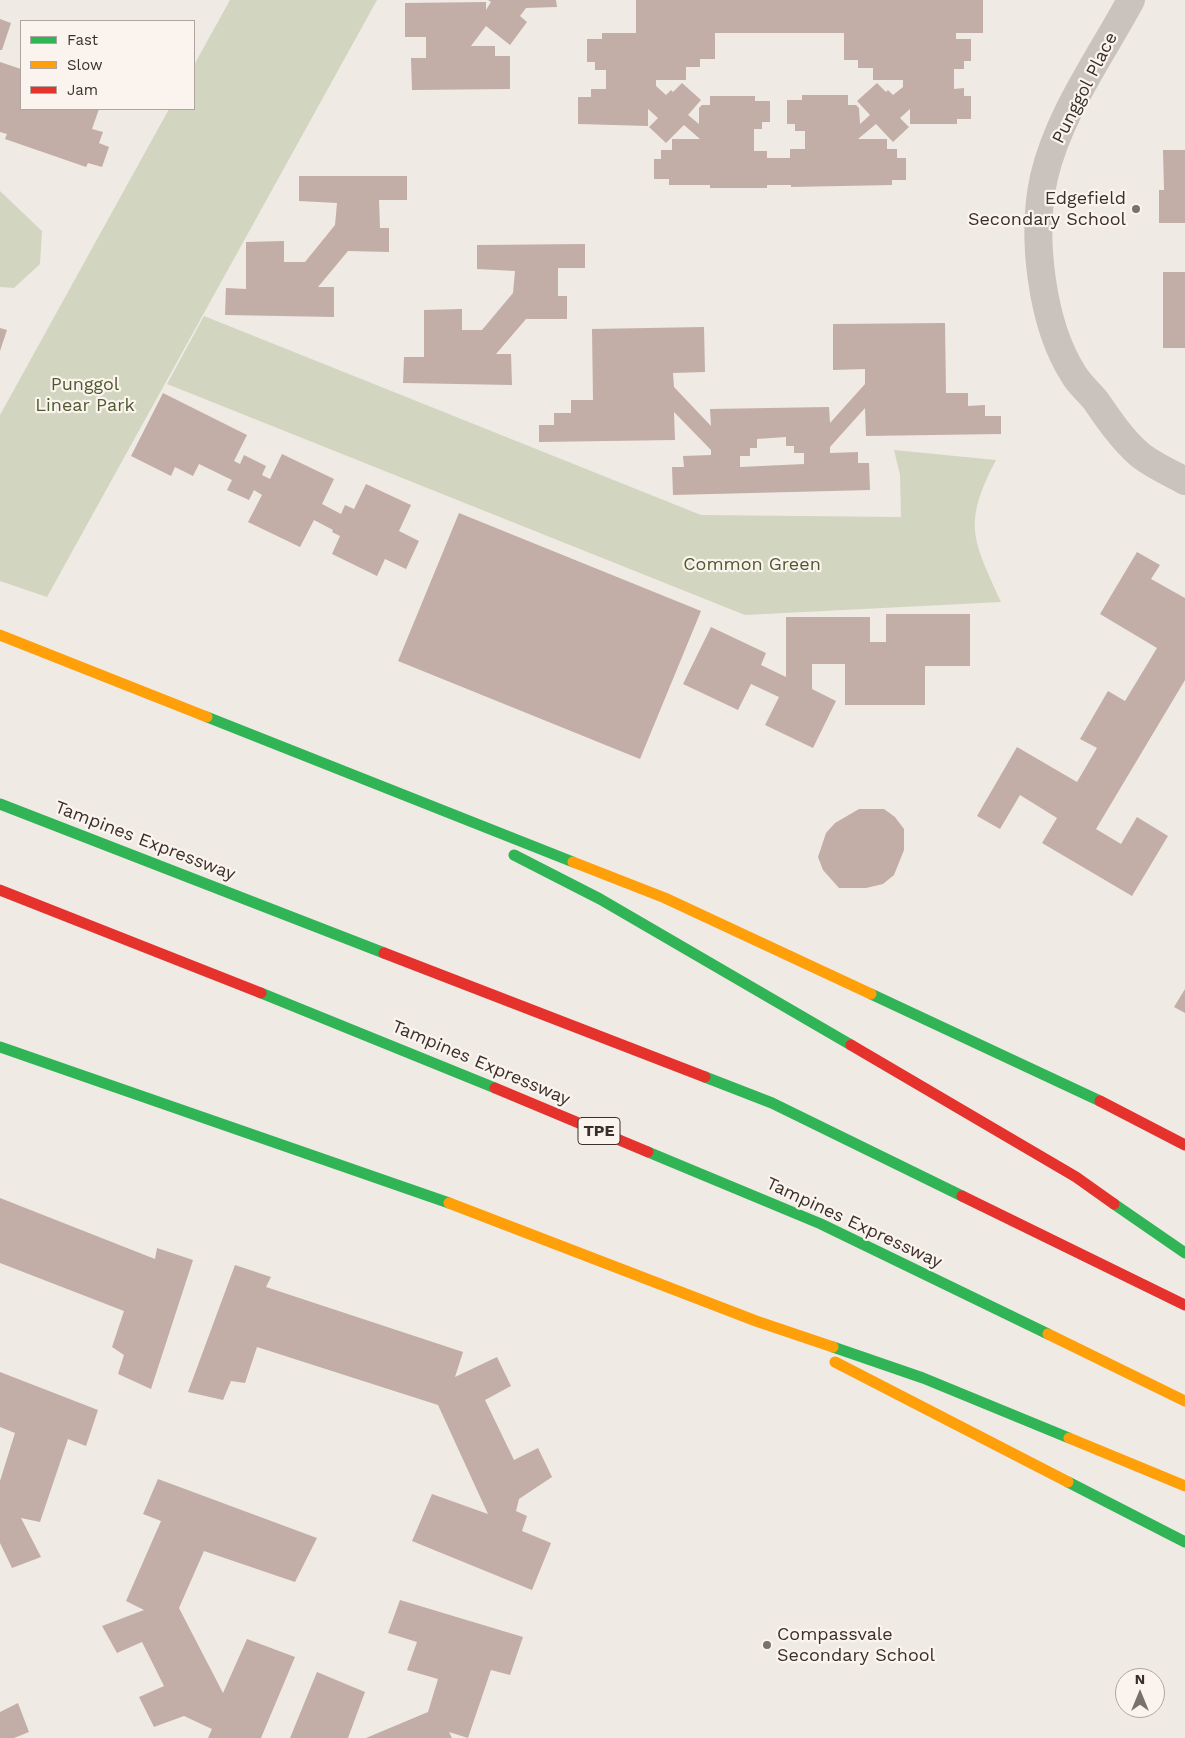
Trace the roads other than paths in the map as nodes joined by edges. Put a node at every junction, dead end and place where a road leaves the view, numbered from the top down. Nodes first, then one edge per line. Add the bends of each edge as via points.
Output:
1 (1131, 0) edge
2 (1185, 481) edge
3 (0, 635) edge
4 (358, 777) junction
5 (0, 804) edge
6 (479, 838) dead end
7 (505, 851) dead end
8 (0, 890) edge
9 (0, 1047) edge
10 (1185, 1146) edge
11 (1185, 1253) edge
12 (1185, 1305) edge
13 (756, 1321) junction
14 (1185, 1401) edge
15 (1185, 1486) edge
16 (1185, 1542) edge

1 - 2 street, Punggol Place via 1062,127 1044,177 1038,238 1041,278 1049,317 1074,376 1140,455
3 - 4 highway
4 - 6 highway
4 - 10 highway via 665,898 1107,1104
5 - 12 highway, Tampines Expressway via 772,1103
7 - 11 highway via 600,899 1076,1177
8 - 14 highway, Tampines Expressway / TPE via 386,1042 821,1224
9 - 13 highway via 479,1213
13 - 15 highway via 923,1378
13 - 16 highway

